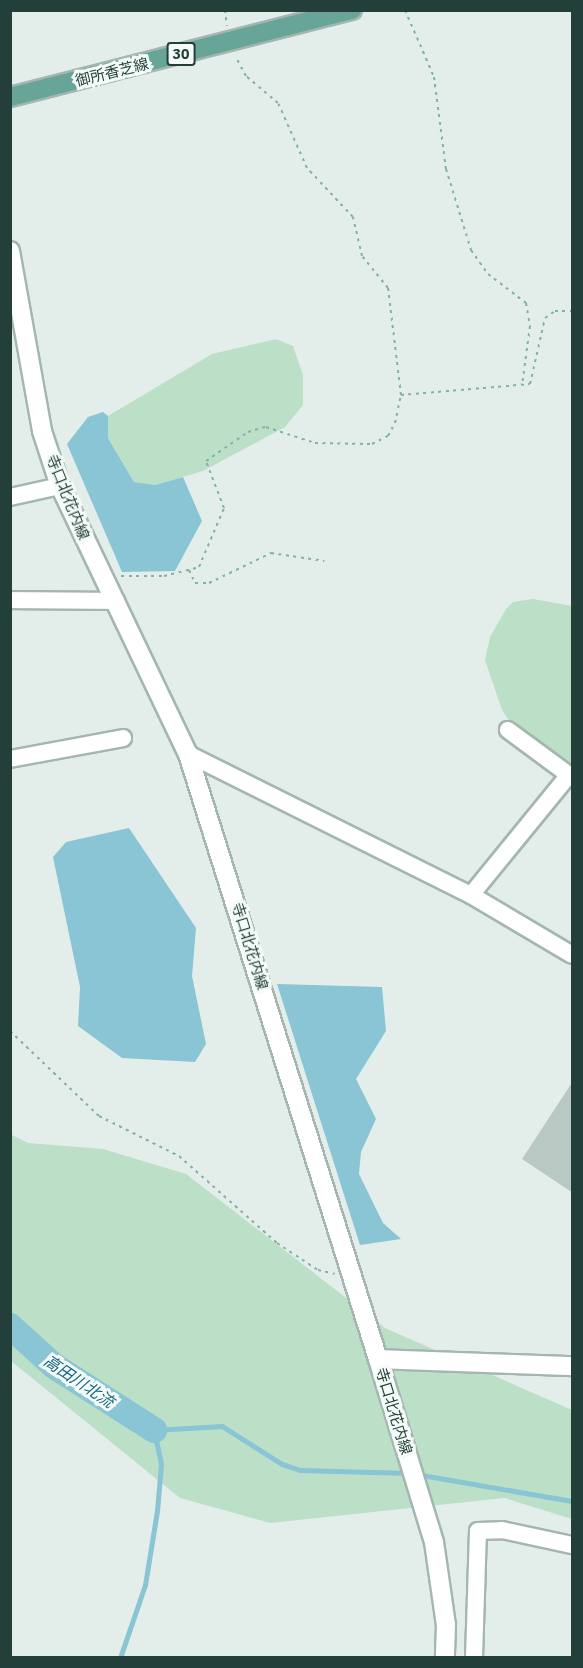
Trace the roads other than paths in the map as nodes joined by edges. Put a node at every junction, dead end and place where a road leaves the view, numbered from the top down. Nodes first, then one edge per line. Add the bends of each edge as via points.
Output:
1 (352, 10) edge
2 (10, 97) edge
3 (10, 251) edge
4 (15, 302) edge
5 (60, 486) junction
6 (10, 497) edge
7 (10, 600) edge
8 (116, 601) junction
9 (508, 730) dead end
10 (123, 738) dead end
11 (188, 753) junction
12 (10, 759) edge
13 (471, 895) junction
14 (573, 955) edge
15 (378, 1359) junction
16 (573, 1366) edge
17 (573, 1545) edge
18 (445, 1658) edge
19 (474, 1658) edge

1 - 2 main road, 御所香芝線 / 30
3 - 4 main road, 寺口北花内線
4 - 5 main road, 寺口北花内線 via 42,431
5 - 6 street
5 - 8 main road, 寺口北花内線
7 - 8 street
8 - 11 main road, 寺口北花内線
9 - 13 street via 569,775
10 - 12 street
11 - 13 street
11 - 15 main road, 寺口北花内線
13 - 14 street
15 - 16 main road
15 - 18 main road, 寺口北花内線 via 442,1582
17 - 19 street via 502,1530 478,1531

